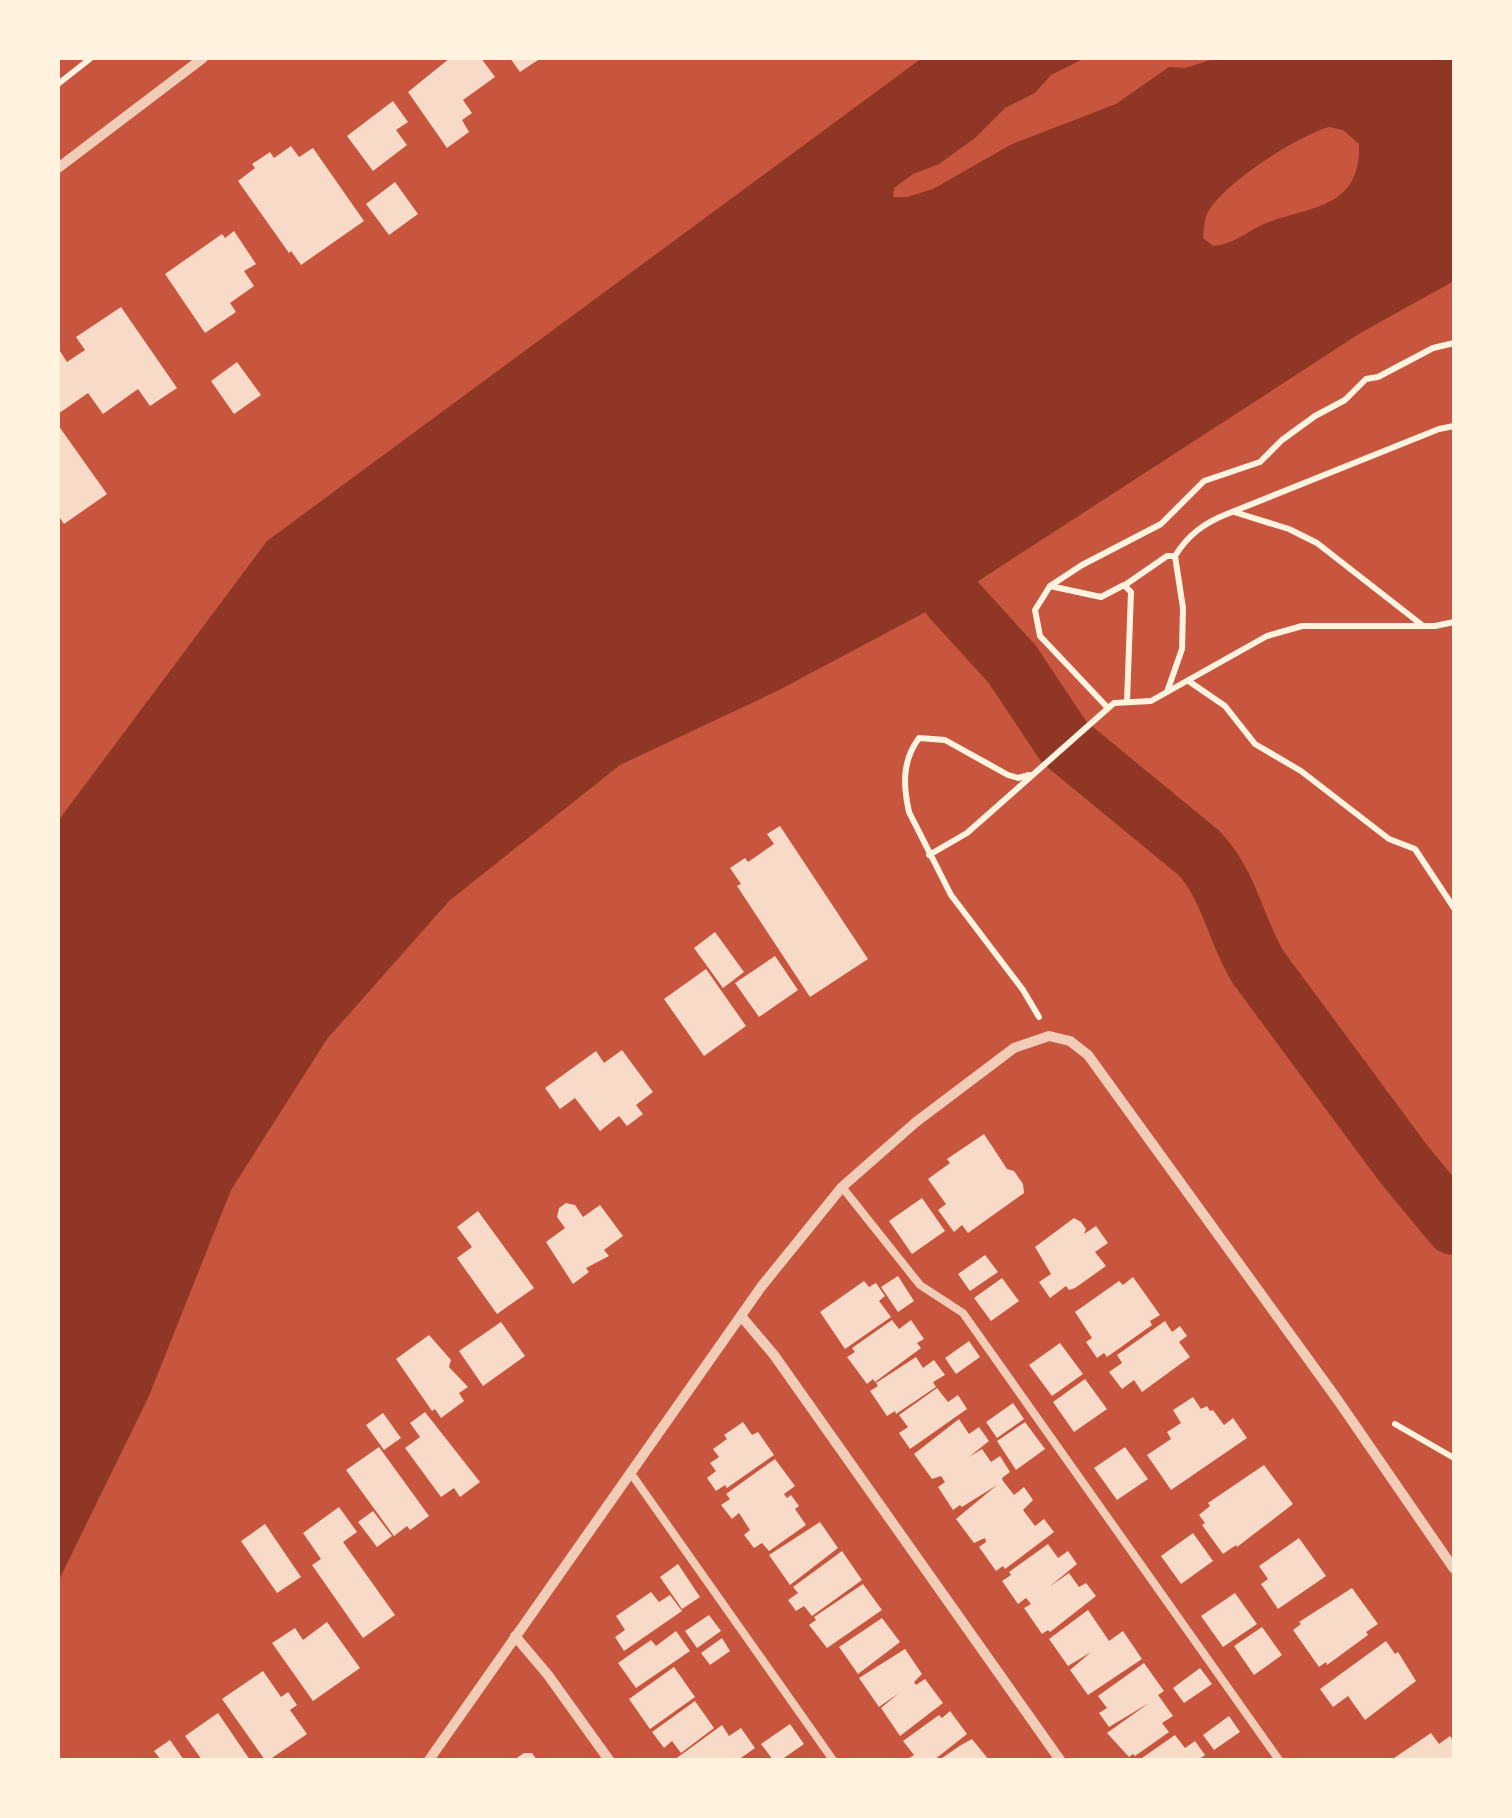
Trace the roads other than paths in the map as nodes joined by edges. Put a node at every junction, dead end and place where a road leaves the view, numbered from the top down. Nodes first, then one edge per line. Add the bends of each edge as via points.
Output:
1 (203, 58) edge
2 (58, 168) edge
3 (842, 1187) junction
4 (741, 1316) junction
5 (630, 1472) junction
6 (1454, 1569) edge
7 (515, 1636) junction
8 (429, 1760) edge
9 (608, 1760) edge
10 (833, 1760) edge
11 (1060, 1760) edge
12 (1279, 1760) edge

1 - 2 street
3 - 4 street
3 - 6 street via 1001,1056 1049,1036 1070,1041 1088,1055
3 - 12 lane via 920,1285 963,1314
4 - 5 street
4 - 11 street
5 - 7 street
5 - 10 lane
7 - 8 street
7 - 9 street

